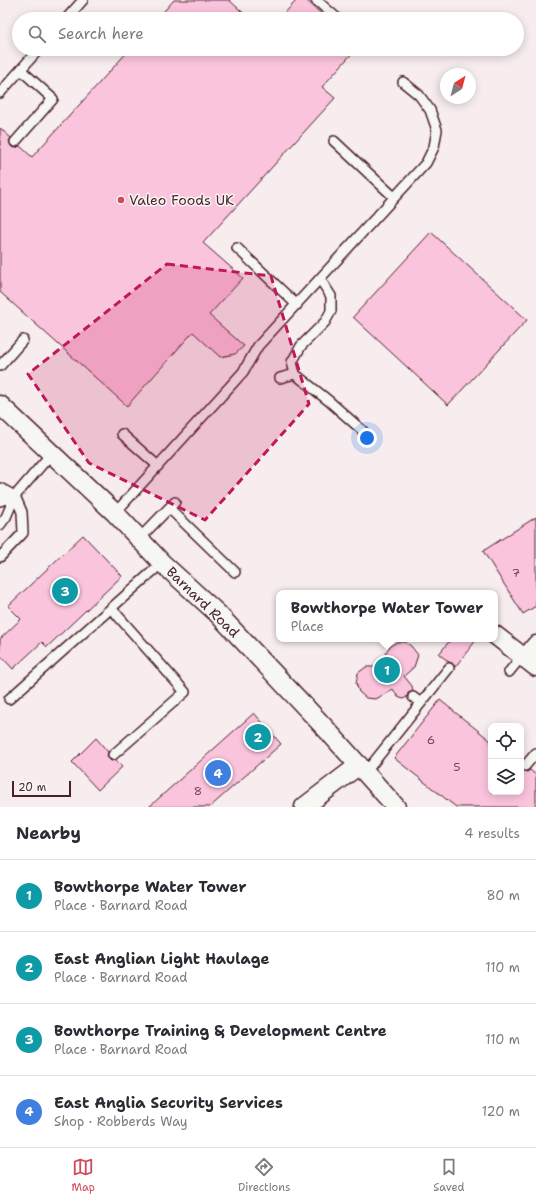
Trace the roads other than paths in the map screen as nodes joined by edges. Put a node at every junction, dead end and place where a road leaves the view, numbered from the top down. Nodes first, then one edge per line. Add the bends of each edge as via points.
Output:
1 (83, 0) edge
2 (316, 0) edge
3 (72, 12) edge
4 (330, 12) edge
5 (33, 56) edge
6 (21, 70) junction
7 (403, 82) dead end
8 (0, 93) edge
9 (334, 141) dead end
10 (15, 142) dead end
11 (394, 197) junction
12 (237, 248) dead end
13 (320, 279) junction
14 (297, 305) junction
15 (23, 340) dead end
16 (0, 366) edge
17 (295, 374) junction
18 (280, 378) dead end
19 (0, 405) edge
20 (363, 431) dead end
21 (122, 434) dead end
22 (52, 454) junction
23 (158, 466) junction
24 (0, 484) edge
25 (0, 490) edge
26 (15, 496) junction
27 (0, 501) edge
28 (114, 513) junction
29 (0, 525) edge
30 (139, 539) junction
31 (0, 557) edge
32 (162, 563) junction
33 (235, 572) dead end
34 (111, 608) junction
35 (498, 637) edge
36 (536, 645) edge
37 (528, 661) edge
38 (449, 668) dead end
39 (509, 672) dead end
40 (413, 697) dead end
41 (9, 699) dead end
42 (421, 703) junction
43 (536, 753) edge
44 (113, 755) dead end
45 (525, 766) dead end
46 (362, 769) junction
47 (304, 807) edge
48 (396, 807) edge

1 - 3 lane
2 - 4 lane
5 - 6 lane
6 - 8 lane
6 - 10 lane via 53,99
7 - 11 lane via 430,110 437,130 434,147 426,163
9 - 11 lane
11 - 13 lane
12 - 14 lane
13 - 14 lane
13 - 17 lane via 331,296 331,311 301,346 292,362
14 - 23 lane via 258,346 243,372
15 - 16 lane
17 - 18 lane
17 - 20 lane
19 - 22 street, Barnard Road
21 - 23 lane
22 - 26 lane
22 - 28 street, Barnard Road
23 - 28 lane
24 - 26 lane
25 - 26 lane
26 - 27 lane
26 - 29 lane via 6,518
26 - 31 lane via 22,512 22,533
28 - 30 street, Barnard Road
30 - 32 street, Barnard Road
30 - 33 lane via 172,505
32 - 34 lane
32 - 46 street, Barnard Road via 222,618
34 - 41 lane
34 - 44 lane via 185,692
35 - 37 street
36 - 37 street
37 - 39 lane
38 - 42 lane
40 - 42 lane
42 - 46 lane
43 - 45 lane
46 - 47 street
46 - 48 street, Barnard Road

